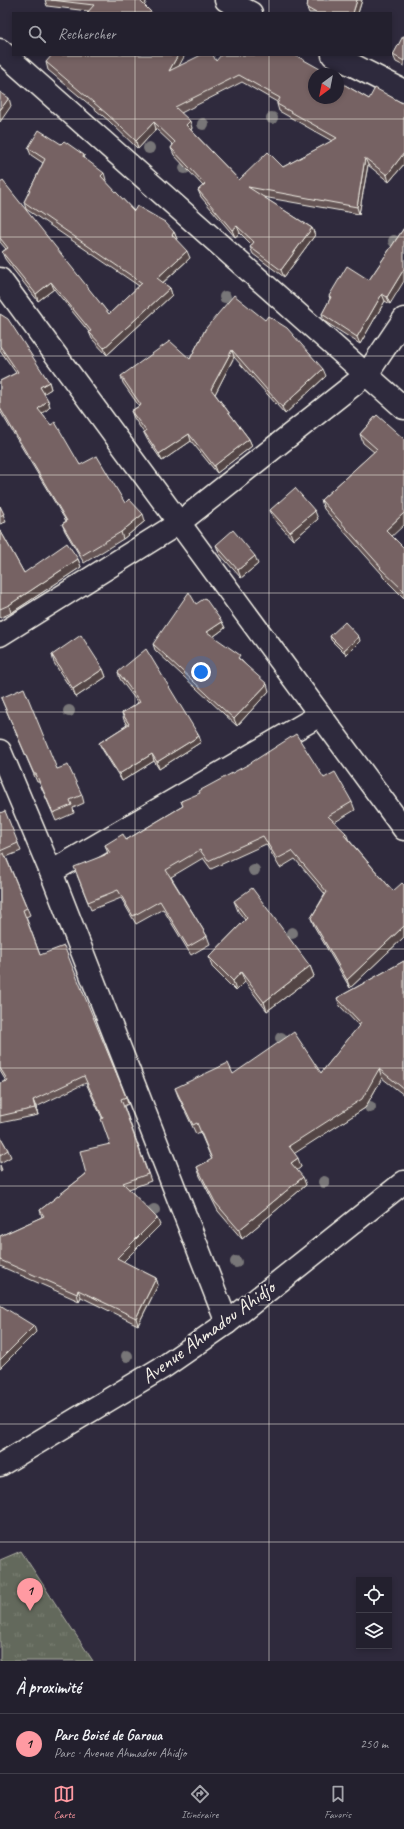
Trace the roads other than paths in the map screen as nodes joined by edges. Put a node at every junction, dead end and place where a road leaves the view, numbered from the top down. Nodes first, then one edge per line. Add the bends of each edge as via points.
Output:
1 (226, 0) edge
2 (249, 12) edge
3 (0, 50) edge
4 (335, 56) edge
5 (404, 91) edge
6 (0, 279) edge
7 (404, 319) edge
8 (367, 374) junction
9 (404, 408) edge
10 (179, 523) junction
11 (0, 635) edge
12 (320, 715) junction
13 (0, 750) edge
14 (402, 822) edge
15 (51, 872) junction
16 (404, 1182) edge
17 (227, 1323) junction
18 (0, 1464) edge

1 - 2 street
3 - 8 street
4 - 5 street
6 - 10 street
7 - 8 street
8 - 9 street
8 - 10 street
10 - 11 street
10 - 12 street
12 - 14 street
12 - 15 street
13 - 15 street
15 - 17 street
16 - 17 street, Avenue Ahmadou Ahidjo
17 - 18 street, Avenue Ahmadou Ahidjo via 166,1366

